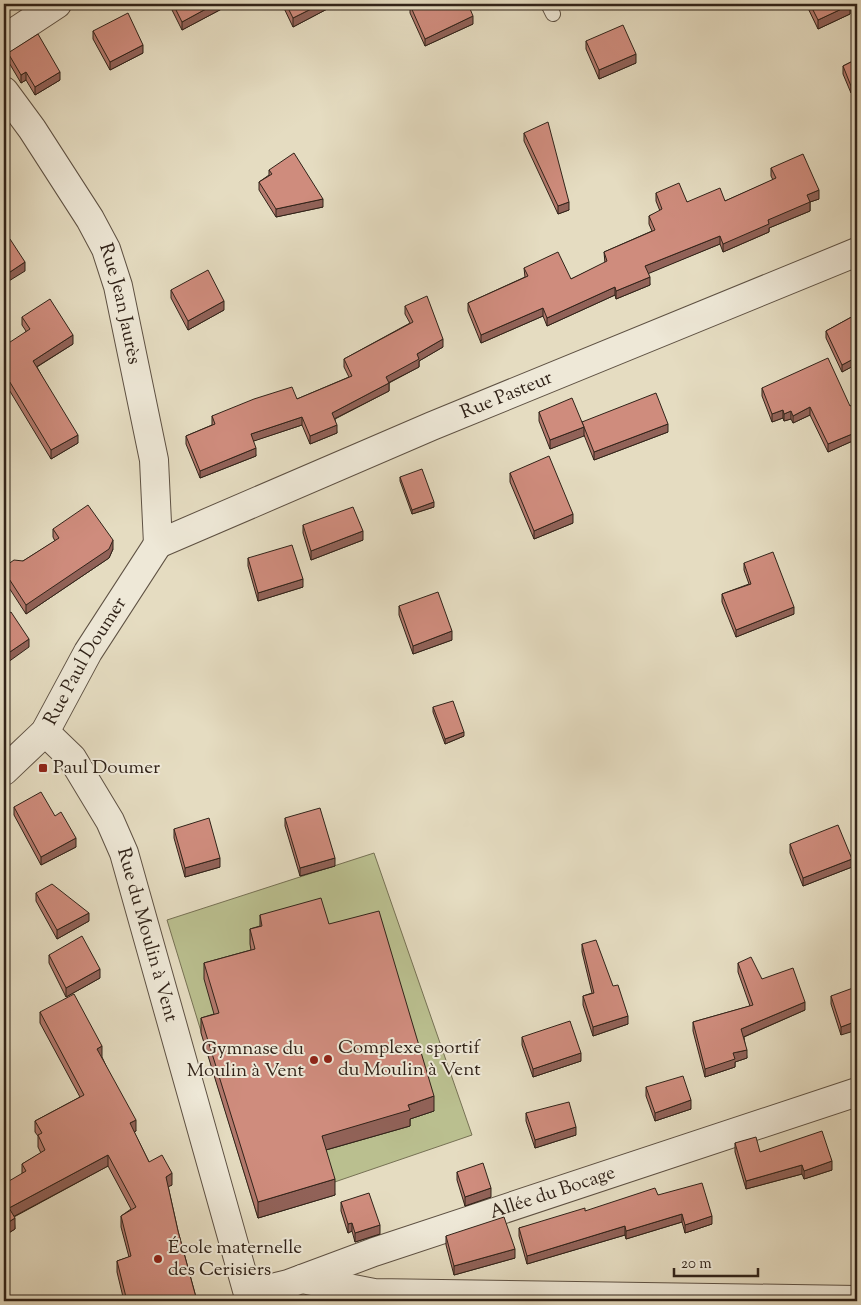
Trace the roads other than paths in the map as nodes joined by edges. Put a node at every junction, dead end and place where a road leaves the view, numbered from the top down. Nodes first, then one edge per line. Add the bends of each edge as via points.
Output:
1 (57, 4) edge
2 (4, 39) edge
3 (4, 91) edge
4 (857, 252) edge
5 (158, 544) junction
6 (45, 732) junction
7 (4, 766) edge
8 (857, 1092) edge
9 (302, 1279) junction
10 (249, 1298) edge
11 (857, 1300) edge

1 - 2 street
3 - 5 street, Rue Jean Jaurès via 90,218 106,249 118,286 154,460
4 - 5 street, Rue Pasteur via 432,426
5 - 6 street, Rue Paul Doumer via 88,652
6 - 7 street, Rue Paul Doumer
6 - 10 street, Rue du Moulin à Vent via 72,758 110,821 124,853
8 - 9 street, Allée du Bocage via 374,1252
9 - 10 street, Allée du Bocage
9 - 11 street via 374,1293

